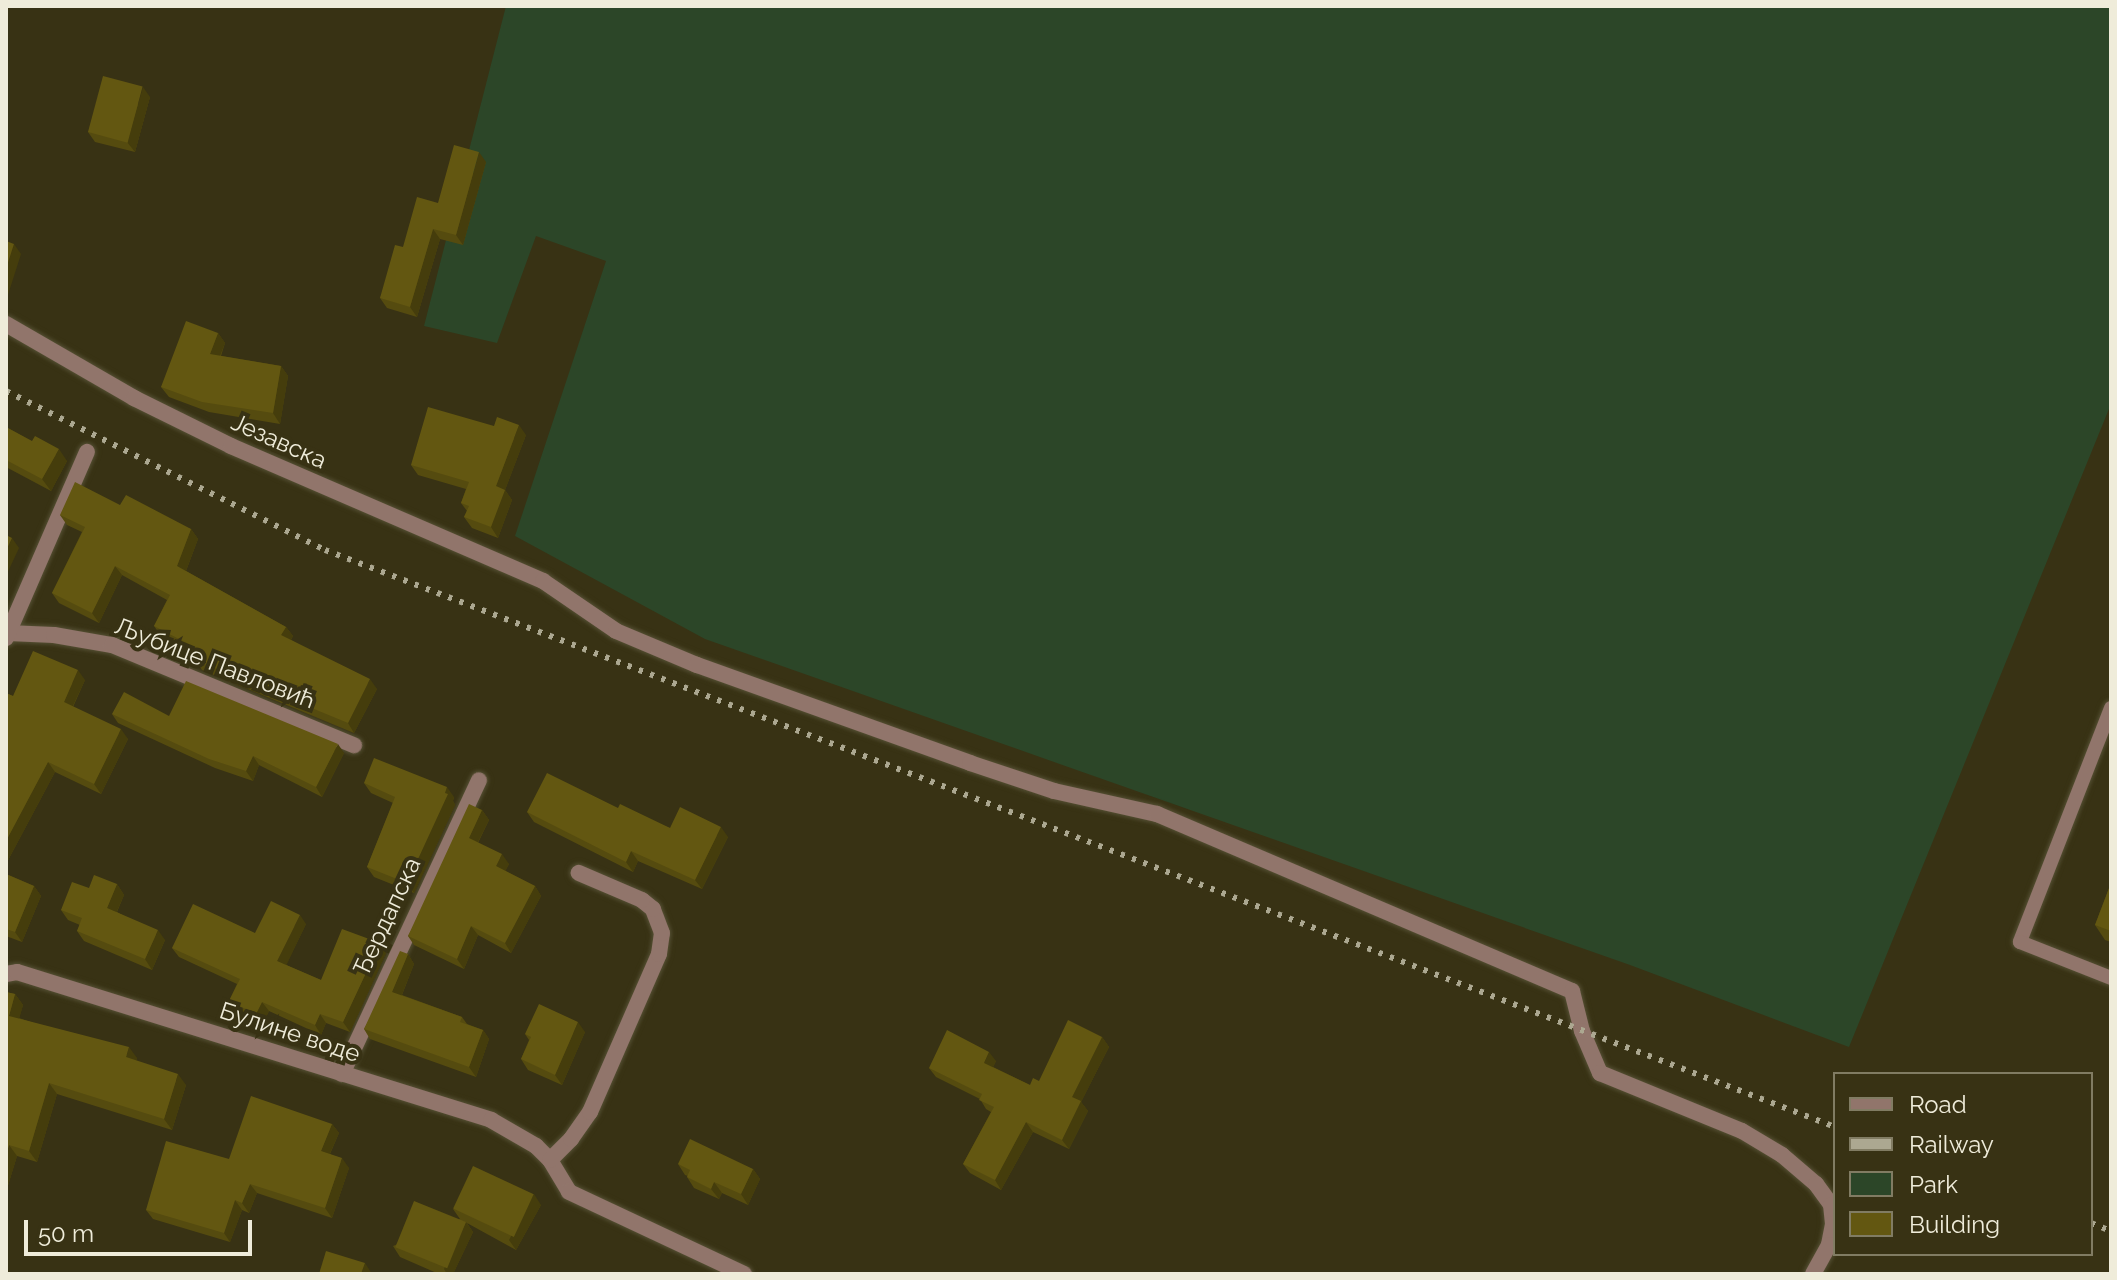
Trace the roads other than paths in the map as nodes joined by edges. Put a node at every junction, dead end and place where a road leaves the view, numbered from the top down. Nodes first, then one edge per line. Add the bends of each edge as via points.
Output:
1 (6, 324) edge
2 (87, 452) dead end
3 (7, 636) edge
4 (2111, 708) edge
5 (354, 745) dead end
6 (479, 780) dead end
7 (579, 873) dead end
8 (6, 974) edge
9 (2111, 978) edge
10 (342, 1074) junction
11 (550, 1160) junction
12 (744, 1274) edge
13 (1813, 1274) edge

1 - 13 street, Језавска via 134,398 231,446 543,581 616,631 697,665 1054,791 1157,814 1572,991 1600,1073 1742,1131 1816,1184 1831,1205 1833,1224 1829,1245
2 - 3 street
3 - 5 street, Љубице Павловић via 54,635 112,645
4 - 9 lane via 2020,942
6 - 10 street, Ђердапска
7 - 11 street via 642,900 653,909 662,933 659,954 590,1112
8 - 10 street, Булине воде via 17,972
10 - 11 street, Булине воде via 491,1120 517,1132
11 - 12 street, Булине воде via 569,1192

